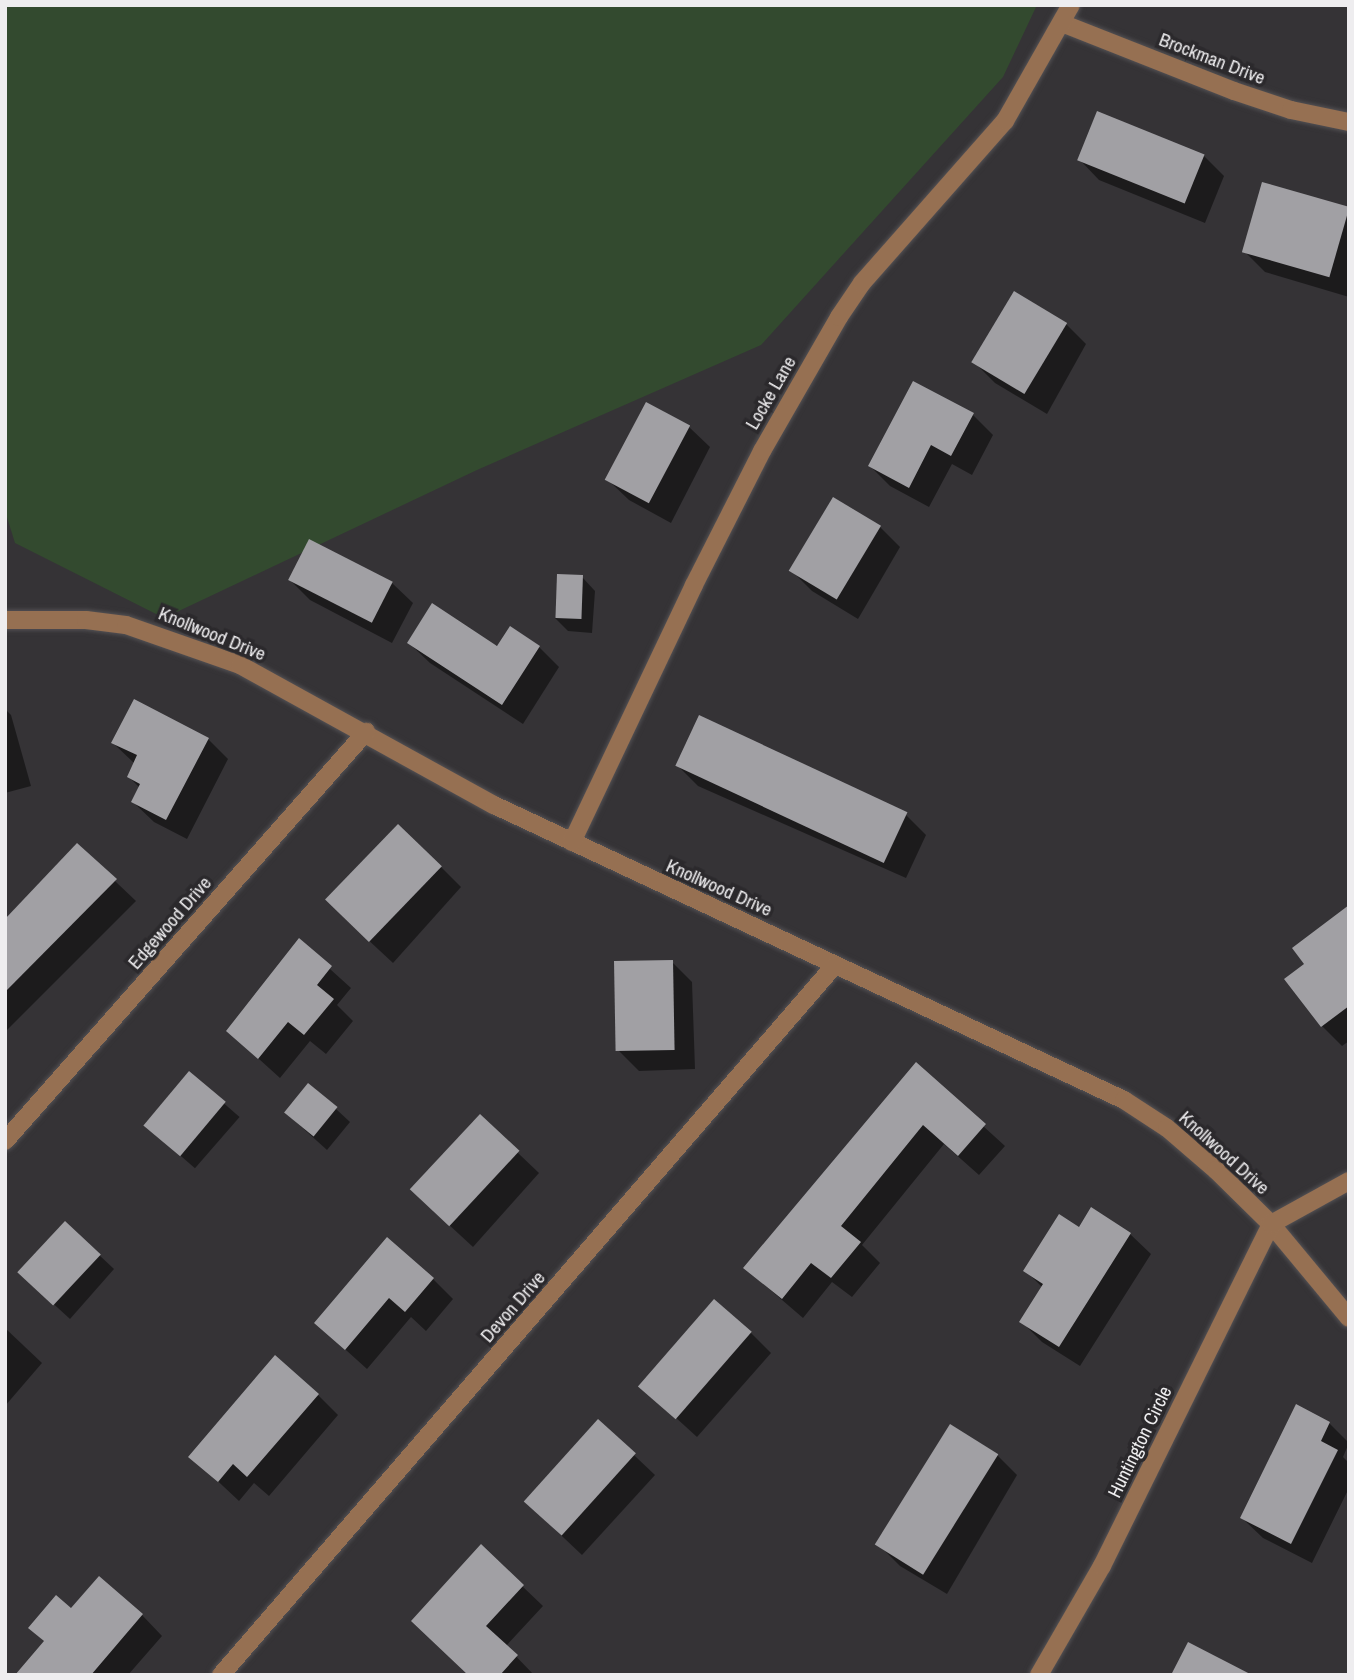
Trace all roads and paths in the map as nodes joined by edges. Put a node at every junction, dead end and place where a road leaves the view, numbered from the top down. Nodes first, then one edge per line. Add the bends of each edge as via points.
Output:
1 (1070, 5) edge
2 (1064, 24) junction
3 (1349, 122) edge
4 (5, 620) edge
5 (366, 732) junction
6 (572, 842) junction
7 (834, 966) junction
8 (5, 1141) edge
9 (1349, 1181) edge
10 (1270, 1224) junction
11 (1349, 1318) edge
12 (221, 1675) edge
13 (1040, 1675) edge

1 - 2 street, Locke Lane
2 - 3 street, Brockman Drive via 1234,91
2 - 6 street, Locke Lane via 1004,121 862,283 839,317 762,451
4 - 5 street, Knollwood Drive via 86,620 158,633 240,664
5 - 6 street, Knollwood Drive via 494,805
5 - 8 street, Edgewood Drive
6 - 7 street, Knollwood Drive
7 - 10 street, Knollwood Drive via 1018,1047 1124,1100 1167,1128
7 - 12 street, Devon Drive
9 - 10 street
10 - 11 street, Knollwood Drive
10 - 13 street, Huntington Circle via 1102,1566

